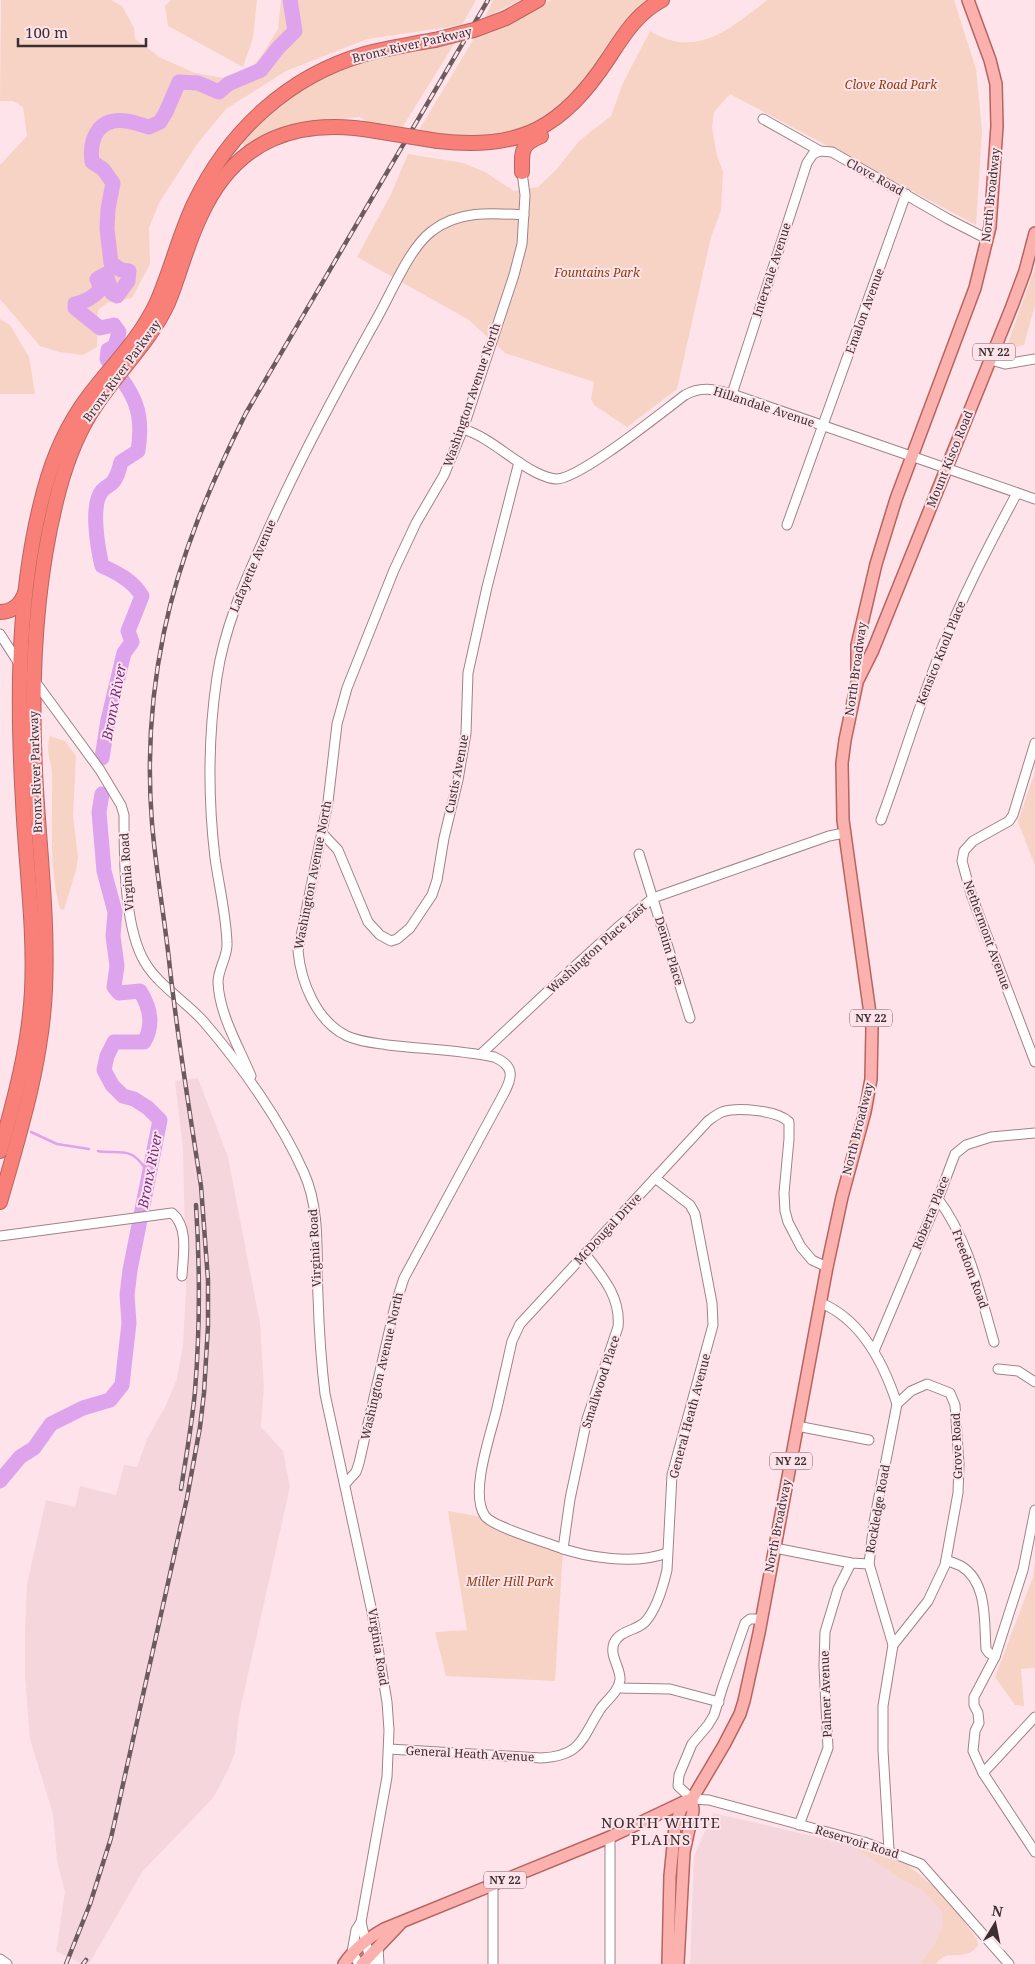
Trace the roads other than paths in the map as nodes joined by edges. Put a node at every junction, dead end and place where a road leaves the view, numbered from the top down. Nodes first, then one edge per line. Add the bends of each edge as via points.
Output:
1 (538, 0) edge
2 (662, 0) edge
3 (968, 0) edge
4 (588, 88) junction
5 (763, 119) dead end
6 (442, 142) junction
7 (820, 151) junction
8 (522, 172) junction
9 (906, 194) junction
10 (524, 215) junction
11 (1035, 233) edge
12 (987, 239) junction
13 (1035, 359) edge
14 (991, 360) junction
15 (125, 361) junction
16 (106, 383) junction
17 (732, 394) junction
18 (823, 427) junction
19 (462, 429) junction
20 (912, 456) junction
21 (519, 462) junction
22 (946, 468) junction
23 (1017, 493) junction
24 (1035, 499) edge
25 (787, 525) dead end
26 (26, 590) junction
27 (0, 612) edge
28 (0, 634) edge
29 (21, 666) junction
30 (34, 680) junction
31 (857, 682) junction
32 (1035, 743) edge
33 (881, 820) dead end
34 (322, 833) junction
35 (844, 833) junction
36 (639, 854) dead end
37 (653, 898) junction
38 (690, 1018) dead end
39 (481, 1054) junction
40 (1035, 1062) edge
41 (255, 1088) junction
42 (1035, 1133) edge
43 (0, 1151) edge
44 (655, 1178) junction
45 (938, 1199) junction
46 (0, 1202) edge
47 (0, 1236) edge
48 (586, 1254) junction
49 (827, 1267) junction
50 (182, 1276) dead end
51 (821, 1303) junction
52 (994, 1342) dead end
53 (874, 1352) junction
54 (998, 1369) dead end
55 (1035, 1382) edge
56 (897, 1404) junction
57 (798, 1426) junction
58 (868, 1440) dead end
59 (345, 1484) junction
60 (1035, 1510) edge
61 (774, 1548) junction
62 (563, 1549) junction
63 (667, 1553) junction
64 (946, 1560) junction
65 (851, 1563) junction
66 (865, 1564) junction
67 (761, 1619) junction
68 (893, 1645) junction
69 (995, 1657) junction
70 (618, 1688) junction
71 (719, 1702) junction
72 (1035, 1717) edge
73 (389, 1749) junction
74 (983, 1773) junction
75 (692, 1799) junction
76 (799, 1825) junction
77 (610, 1836) junction
78 (889, 1850) junction
79 (1035, 1852) edge
80 (493, 1885) junction
81 (361, 1922) junction
82 (401, 1923) junction
83 (365, 1941) junction
84 (378, 1947) junction
85 (352, 1952) junction
86 (0, 1959) edge
87 (365, 1962) edge
88 (8, 1964) edge
89 (344, 1964) edge
90 (379, 1964) edge
91 (493, 1964) edge
92 (610, 1964) edge
93 (668, 1964) edge
94 (678, 1964) edge
95 (1009, 1964) edge

1 - 15 highway, Bronx River Parkway, bridge via 506,18 474,30 366,54 326,68 283,94 252,120 231,143 205,183 188,218 155,306
2 - 4 highway, Bronx River Parkway via 633,23
3 - 12 main road, North Broadway via 996,84 997,126
4 - 6 highway, Bronx River Parkway via 560,116 524,136 486,144
4 - 8 highway via 564,120 526,144 522,152
5 - 7 street, Clove Road
6 - 8 highway via 482,150 510,151
6 - 15 highway, Bronx River Parkway, bridge via 331,126 300,130 261,144 222,179 205,206 162,314 146,341
7 - 9 street, Clove Road via 832,152
7 - 17 street, Intervale Avenue via 813,154 807,163
8 - 10 street, Washington Avenue North
9 - 12 street, Clove Road
9 - 18 street, Emalon Avenue
10 - 19 street, Washington Avenue North via 522,244 514,275
10 - 41 street, Lafayette Avenue via 460,216 442,224 424,238 316,429 232,615 217,675 211,743 210,788 215,856 228,945 218,980 224,1011
11 - 14 main road, Mount Kisco Road / NY 22 via 1025,271
12 - 20 main road, North Broadway via 975,288
13 - 14 street via 1005,364
14 - 22 main road, Mount Kisco Road / NY 22
15 - 16 highway, Bronx River Parkway
16 - 26 highway, Bronx River Parkway via 73,419 53,462 35,530
16 - 30 highway, Bronx River Parkway via 74,443 56,502 42,579
17 - 18 street, Hillandale Avenue
17 - 21 street, Hillandale Avenue via 710,389 685,395 602,456 566,477 544,476
18 - 20 street, Hillandale Avenue
18 - 25 street, Emalon Avenue
19 - 21 street, Hillandale Avenue via 475,433
19 - 34 street, Washington Avenue North via 444,475 394,570 347,688 337,724
20 - 22 street, Hillandale Avenue
20 - 31 main road, North Broadway via 876,564 857,645
21 - 34 street, Custis Avenue via 468,673 466,733 437,880 424,909 397,939 391,941 380,935 368,922 338,850
22 - 23 street, Hillandale Avenue
22 - 31 main road, Mount Kisco Road / NY 22
23 - 24 street, Hillandale Avenue
23 - 33 street, Kensico Knoll Place via 949,631
26 - 27 highway via 17,606
26 - 29 highway, Bronx River Parkway
28 - 29 street, Virginia Road
29 - 30 street, Virginia Road
29 - 43 highway, Bronx River Parkway via 20,757 32,991 22,1068
30 - 41 street, Virginia Road via 100,770 121,805 128,903 141,956 152,973 204,1022
30 - 46 highway, Bronx River Parkway via 34,755 46,943 45,1005 33,1082
31 - 35 main road, North Broadway / NY 22 via 842,763
32 - 40 street, Nethermont Avenue via 1013,815 1009,821 973,841 964,851 962,862 971,894
34 - 39 street, Washington Avenue North via 298,951 305,986 323,1015 340,1031 355,1039 409,1048
35 - 37 street, Washington Place East
35 - 49 main road, North Broadway / NY 22 via 869,1002 872,1064 865,1112
36 - 37 street, Denim Place
37 - 38 street, Denim Place
37 - 39 street, Washington Place East
39 - 59 street, Washington Avenue North via 506,1064 511,1074 509,1083 404,1278 359,1463
41 - 59 street, Virginia Road via 292,1148 312,1200 325,1394
42 - 45 street, Roberta Place via 991,1137 966,1145 951,1161
44 - 48 street, McDougal Drive
44 - 49 street, McDougal Drive via 708,1121 721,1113 761,1111 786,1119 790,1125 784,1193 788,1222 812,1260
44 - 63 street, General Heath Avenue via 690,1206 695,1214 712,1303 713,1325 672,1475
45 - 52 street, Freedom Road via 958,1233 970,1263
45 - 53 street, Roberta Place
47 - 50 street via 172,1214 178,1218 183,1237
48 - 62 street, Smallwood Place via 615,1298 619,1321 587,1419
48 - 62 street, McDougal Drive via 520,1324 512,1341 480,1482 485,1516 503,1527
49 - 51 main road, North Broadway / NY 22
51 - 53 street via 849,1319
51 - 57 main road, North Broadway / NY 22
53 - 56 street
54 - 55 street via 1018,1371
56 - 64 street, Grove Road via 911,1391 927,1384 950,1393 955,1405 958,1493
56 - 66 street, Rockledge Road
57 - 58 street
57 - 61 main road, North Broadway / NY 22
59 - 73 street, Virginia Road via 382,1669
60 - 69 street via 1023,1570
61 - 65 street
61 - 67 main road, North Broadway / NY 22
62 - 63 street via 634,1559
63 - 70 street, General Heath Avenue via 665,1580 650,1614 638,1627 621,1634 613,1645 620,1678
64 - 68 street, Grove Road via 928,1601
64 - 69 street via 962,1567 976,1582 984,1609 986,1649
65 - 66 street
65 - 76 street, Palmer Avenue via 838,1589 825,1632 828,1748
66 - 68 street, Rockledge Road
67 - 71 street via 750,1619 745,1623
67 - 75 main road, North Broadway / NY 22 via 740,1714
68 - 78 street, Rockledge Road via 883,1715
69 - 74 street via 974,1696 979,1723 973,1750
70 - 71 street via 670,1689
70 - 73 street, General Heath Avenue via 580,1744 559,1756 541,1758
71 - 75 street via 708,1725 692,1744 679,1775 678,1786
72 - 74 street
73 - 81 street, Virginia Road via 387,1778
74 - 79 street
75 - 76 street, Reservoir Road via 709,1800
75 - 77 main road, NY 22
75 - 93 main road, North Broadway via 681,1809 674,1833
75 - 94 main road via 693,1811 684,1852
76 - 78 street, Reservoir Road
77 - 80 main road, NY 22
77 - 92 street
78 - 95 street, Reservoir Road via 920,1864
80 - 82 main road, NY 22
80 - 91 street
81 - 83 street, Virginia Road
81 - 85 street, Virginia Road
82 - 83 main road, NY 22
82 - 84 main road, NY 22
83 - 85 main road, NY 22
83 - 87 street, Virginia Road
84 - 87 main road, NY 22
84 - 90 street
85 - 87 street
85 - 89 main road, NY 22
86 - 88 street

